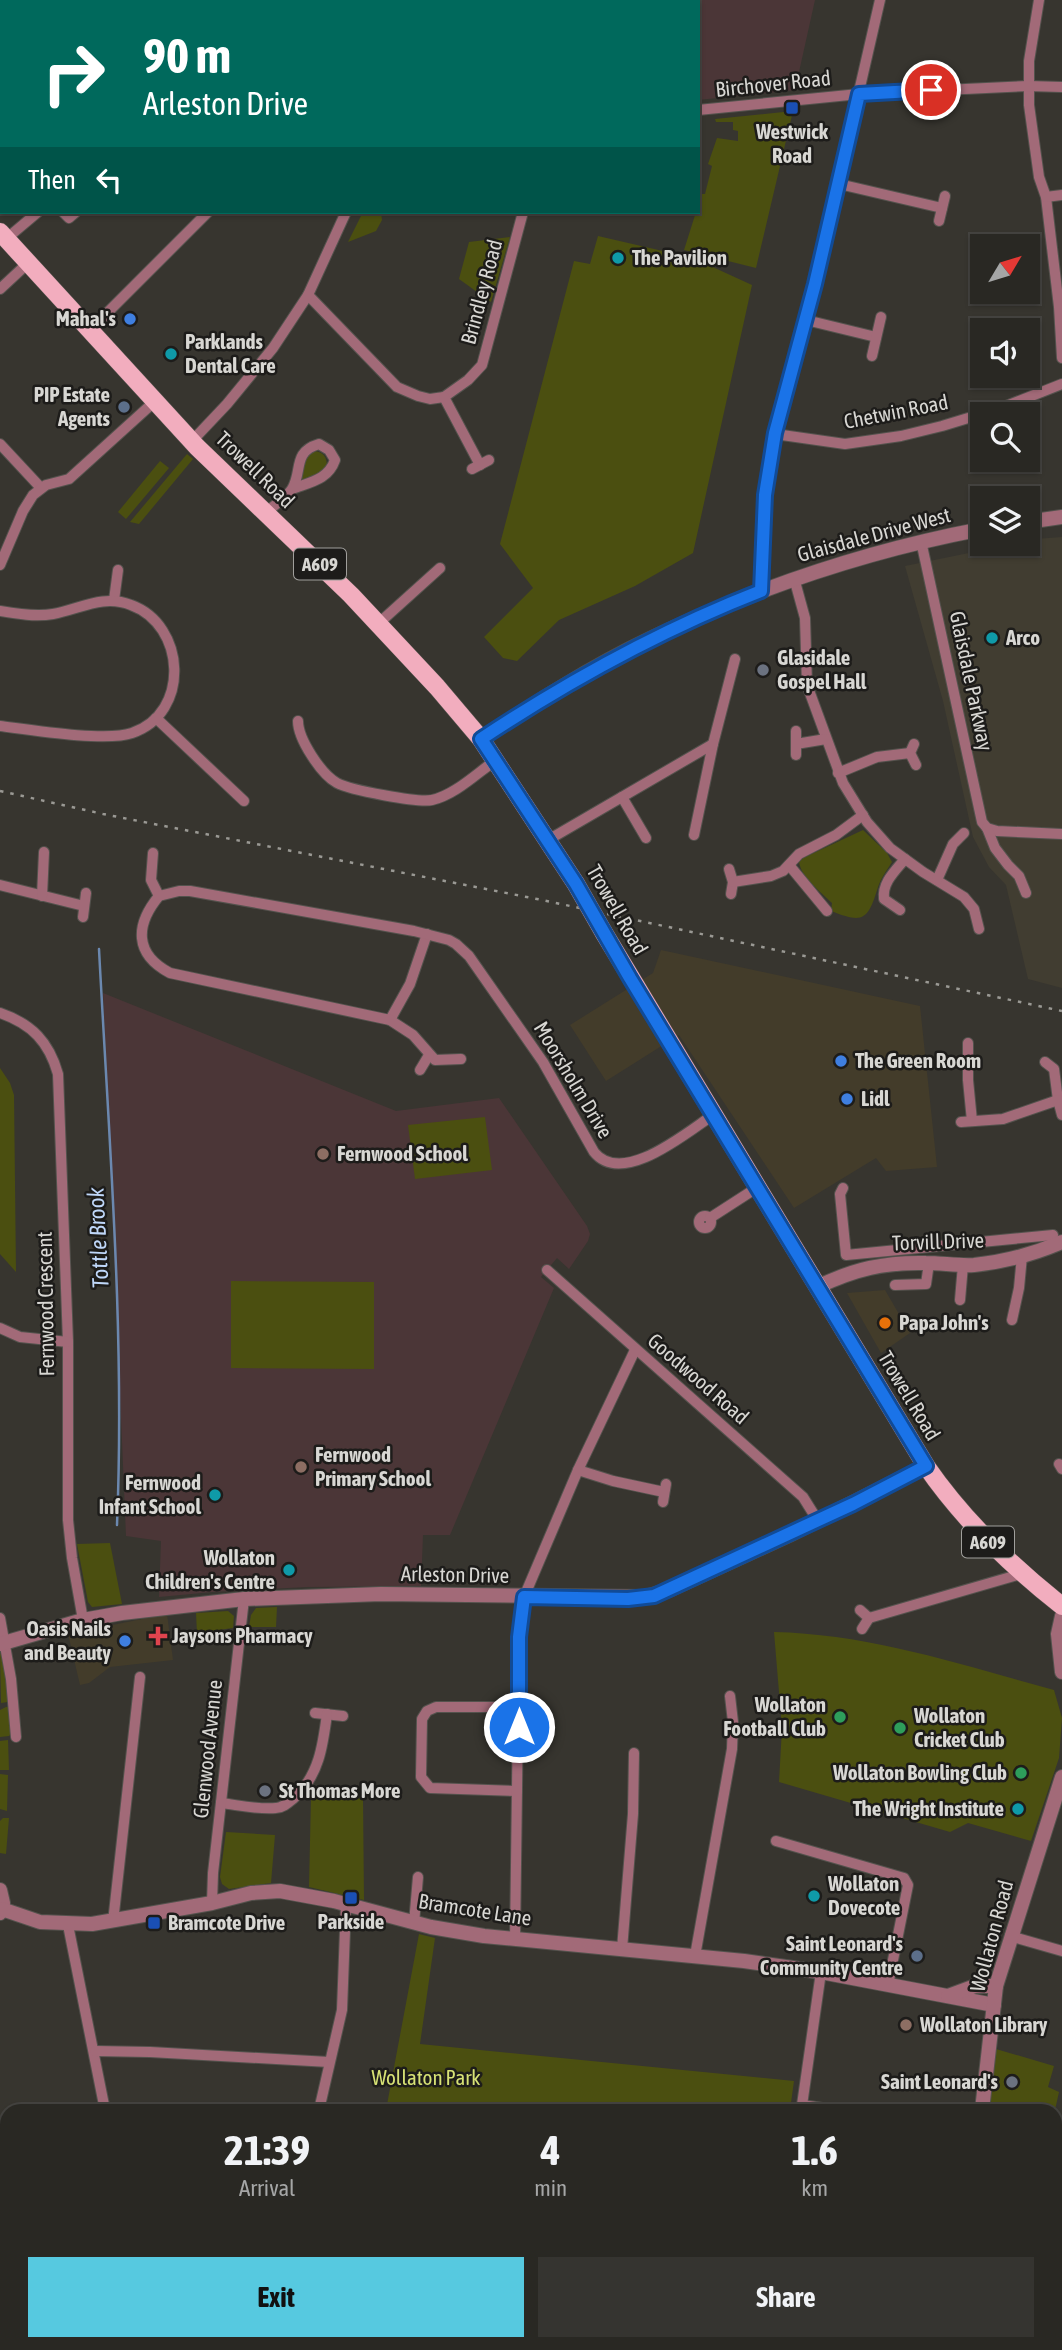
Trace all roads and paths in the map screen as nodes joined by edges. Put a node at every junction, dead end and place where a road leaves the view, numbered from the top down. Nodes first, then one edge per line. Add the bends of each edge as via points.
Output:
1 (880, 0) edge
2 (1039, 0) edge
3 (1028, 86) junction
4 (1062, 87) edge
5 (859, 94) junction
6 (700, 110) edge
7 (839, 184) junction
8 (1062, 195) edge
9 (945, 196) dead end
10 (1045, 197) junction
11 (942, 208) junction
12 (35, 214) edge
13 (206, 214) edge
14 (345, 214) edge
15 (522, 214) edge
16 (939, 220) dead end
17 (3, 235) edge
18 (28, 263) junction
19 (0, 289) edge
20 (308, 295) junction
21 (881, 317) dead end
22 (806, 320) junction
23 (89, 331) junction
24 (876, 337) junction
25 (872, 356) dead end
26 (1062, 358) edge
27 (1062, 384) edge
28 (444, 397) junction
29 (154, 402) junction
30 (775, 433) junction
31 (192, 441) junction
32 (0, 444) edge
33 (480, 465) dead end
34 (41, 488) junction
35 (292, 489) junction
36 (267, 512) junction
37 (1062, 517) edge
38 (1040, 520) edge
39 (970, 531) edge
40 (921, 541) junction
41 (0, 565) edge
42 (440, 568) dead end
43 (119, 570) dead end
44 (794, 578) junction
45 (761, 591) junction
46 (114, 600) junction
47 (0, 611) edge
48 (379, 623) junction
49 (735, 659) dead end
50 (156, 718) junction
51 (298, 721) dead end
52 (0, 726) edge
53 (796, 731) dead end
54 (481, 739) junction
55 (826, 739) junction
56 (713, 744) junction
57 (496, 760) junction
58 (916, 765) dead end
59 (838, 773) junction
60 (343, 786) junction
61 (622, 797) junction
62 (340, 798) dead end
63 (244, 801) dead end
64 (863, 816) junction
65 (987, 828) junction
66 (964, 833) dead end
67 (1062, 834) edge
68 (694, 835) dead end
69 (646, 838) dead end
70 (548, 840) junction
71 (44, 852) dead end
72 (153, 853) dead end
73 (905, 859) junction
74 (789, 865) junction
75 (729, 869) dead end
76 (937, 880) junction
77 (0, 885) edge
78 (86, 893) dead end
79 (1026, 893) dead end
80 (42, 896) junction
81 (159, 897) junction
82 (884, 899) junction
83 (878, 910) dead end
84 (900, 910) dead end
85 (827, 911) dead end
86 (979, 929) dead end
87 (427, 934) junction
88 (0, 1013) edge
89 (390, 1020) junction
90 (968, 1043) dead end
91 (429, 1055) junction
92 (461, 1059) dead end
93 (1054, 1066) edge
94 (420, 1070) dead end
95 (1058, 1100) junction
96 (713, 1115) junction
97 (1062, 1115) edge
98 (758, 1187) junction
99 (840, 1189) dead end
100 (710, 1218) dead end
101 (1057, 1239) edge
102 (1009, 1240) junction
103 (1015, 1257) junction
104 (873, 1259) junction
105 (929, 1263) junction
106 (963, 1265) junction
107 (547, 1270) dead end
108 (895, 1285) dead end
109 (817, 1287) junction
110 (960, 1300) dead end
111 (1012, 1320) dead end
112 (0, 1328) edge
113 (68, 1342) junction
114 (635, 1350) junction
115 (926, 1466) junction
116 (578, 1470) junction
117 (664, 1493) dead end
118 (818, 1521) junction
119 (1021, 1574) junction
120 (524, 1597) junction
121 (244, 1599) junction
122 (1062, 1606) edge
123 (860, 1610) dead end
124 (1062, 1616) edge
125 (0, 1618) edge
126 (869, 1618) junction
127 (83, 1620) junction
128 (862, 1629) dead end
129 (3, 1644) edge
130 (1062, 1672) edge
131 (140, 1677) dead end
132 (730, 1696) dead end
133 (519, 1707) junction
134 (315, 1713) dead end
135 (327, 1714) junction
136 (343, 1716) dead end
137 (16, 1737) dead end
138 (634, 1753) dead end
139 (1062, 1777) edge
140 (517, 1791) junction
141 (222, 1803) junction
142 (776, 1841) dead end
143 (418, 1877) dead end
144 (0, 1891) edge
145 (212, 1903) junction
146 (346, 1905) junction
147 (1, 1911) edge
148 (113, 1922) junction
149 (414, 1923) junction
150 (68, 1925) junction
151 (1010, 1936) junction
152 (515, 1940) junction
153 (622, 1949) junction
154 (1062, 1951) edge
155 (695, 1956) junction
156 (821, 1972) junction
157 (888, 1985) junction
158 (996, 1986) junction
159 (948, 1996) junction
160 (994, 2005) junction
161 (94, 2051) junction
162 (329, 2062) junction
163 (104, 2104) edge
164 (320, 2104) edge
165 (803, 2104) edge
166 (983, 2104) edge

1 - 5 street
2 - 3 street
3 - 4 street, Birchover Road
3 - 5 street, Birchover Road
3 - 10 street
5 - 6 street, Birchover Road
5 - 7 street
7 - 11 street
7 - 22 street
8 - 10 street
9 - 11 street
10 - 26 street
11 - 16 street
12 - 17 street
13 - 23 street
14 - 20 street
15 - 28 street, Brindley Road via 482,365
17 - 18 main road, Trowell Road / A609
18 - 19 street
18 - 23 main road, Trowell Road / A609
20 - 28 street via 397,387 430,399
20 - 31 street via 262,363
21 - 24 street
22 - 24 street
22 - 30 street
23 - 29 main road, Trowell Road / A609
24 - 25 street
27 - 30 street, Chetwin Road via 1000,408 901,436 845,444
28 - 33 street
29 - 31 main road, Trowell Road / A609
29 - 34 street via 67,481
30 - 45 street via 765,495
31 - 36 main road, Trowell Road / A609
32 - 34 street
34 - 41 street via 28,500
35 - 35 street via 299,461 309,447 319,444 330,450 335,460 331,471
35 - 36 street
36 - 48 main road, Trowell Road / A609
37 - 38 street
39 - 40 street, Glaisdale Drive West
40 - 44 street, Glaisdale Drive West
40 - 65 street, Glaisdale Parkway via 979,815
42 - 48 street
43 - 46 street
44 - 45 street, Glaisdale Drive West
44 - 55 street via 805,618 807,685
45 - 54 street, Glaisdale Drive West via 648,639 547,695
46 - 47 street via 48,615
46 - 50 street via 141,609 169,640 175,677 171,695
48 - 54 main road, Trowell Road / A609
49 - 56 street
50 - 52 street via 135,733 114,737
50 - 63 street via 232,795
51 - 60 street via 299,735 310,742 325,773
53 - 55 street via 796,750
54 - 57 main road, Trowell Road / A609
55 - 59 street
56 - 61 street
56 - 68 street
57 - 60 street via 433,800 414,801
57 - 70 main road, Trowell Road / A609
58 - 59 street via 912,748
59 - 64 street
60 - 62 street
61 - 69 street
61 - 70 street
64 - 73 street
64 - 74 street via 799,854
65 - 67 street
65 - 79 street, Glaisdale Parkway
66 - 76 street via 948,842
70 - 96 main road, Trowell Road / A609, bridge
71 - 80 street
72 - 81 street via 151,880
73 - 76 street
73 - 82 street via 885,885
74 - 75 street via 732,888
74 - 85 street via 808,895
76 - 86 street via 964,897 974,909
77 - 80 street
78 - 80 street via 83,911
81 - 87 street, Moorsholm Drive via 190,891
81 - 89 street via 144,920 141,938 149,956 164,970
82 - 83 street
82 - 84 street
87 - 89 street via 411,984
87 - 96 street, Moorsholm Drive via 449,940 470,956 543,1062 601,1160 615,1165 637,1161
88 - 113 street, Fernwood Crescent via 37,1033 58,1074
89 - 91 street via 413,1035
90 - 95 street via 966,1122 1003,1119
91 - 92 street via 440,1061
91 - 94 street
93 - 95 street
95 - 97 street
96 - 98 main road, Trowell Road / A609
98 - 100 street
98 - 109 main road, Trowell Road / A609
99 - 104 street via 846,1255
101 - 102 street
101 - 103 street, Torvill Drive via 1041,1252
102 - 103 street
102 - 104 street
103 - 106 street, Torvill Drive
103 - 111 street via 1019,1288
104 - 105 street, Torvill Drive
104 - 109 street, Torvill Drive
105 - 106 street, Torvill Drive
105 - 108 street via 926,1284
106 - 110 street
107 - 114 street, Goodwood Road
109 - 115 main road, Trowell Road / A609
112 - 113 street via 20,1337
113 - 127 street, Fernwood Crescent via 68,1520
114 - 116 street
114 - 118 street, Goodwood Road via 803,1497
115 - 118 street, Arleston Drive
115 - 119 main road, Trowell Road / A609 via 972,1526
116 - 117 street
116 - 120 street
118 - 120 street, Arleston Drive via 654,1596
119 - 122 main road, Trowell Road / A609
119 - 126 street
120 - 121 street, Arleston Drive via 381,1594
120 - 133 street
121 - 127 street, Arleston Drive
121 - 141 street, Glenwood Avenue
123 - 126 street
124 - 130 street via 1058,1634
125 - 129 street
126 - 128 street
127 - 129 street, Arleston Drive
129 - 137 street
131 - 148 street
132 - 155 street via 732,1749
133 - 140 street
133 - 140 street via 436,1707 422,1719 421,1777 430,1788
134 - 135 street
135 - 136 street
135 - 141 street via 313,1776 292,1800 277,1808
138 - 153 street
139 - 151 street, Wollaton Road
140 - 152 street
141 - 145 street, Glenwood Avenue
142 - 157 street via 820,1849 839,1863 904,1878 908,1885
143 - 149 street
144 - 147 street
145 - 146 street, Bramcote Lane via 272,1891
145 - 148 street, Bramcote Lane
146 - 149 street, Bramcote Lane
146 - 162 street via 344,1992
147 - 150 street, Bramcote Lane
148 - 150 street, Bramcote Lane
149 - 152 street, Bramcote Lane
150 - 161 street
151 - 154 street
151 - 158 street, Wollaton Road
152 - 153 street, Bramcote Lane
153 - 155 street, Bramcote Lane
155 - 156 street, Bramcote Lane
156 - 157 street, Bramcote Lane
156 - 165 street
157 - 159 street, Bramcote Lane
158 - 159 street, Bramcote Lane via 975,1986
158 - 160 street, Wollaton Road
159 - 160 street, Bramcote Lane
160 - 166 street, Wollaton Road
161 - 162 street
161 - 163 street
162 - 164 street

